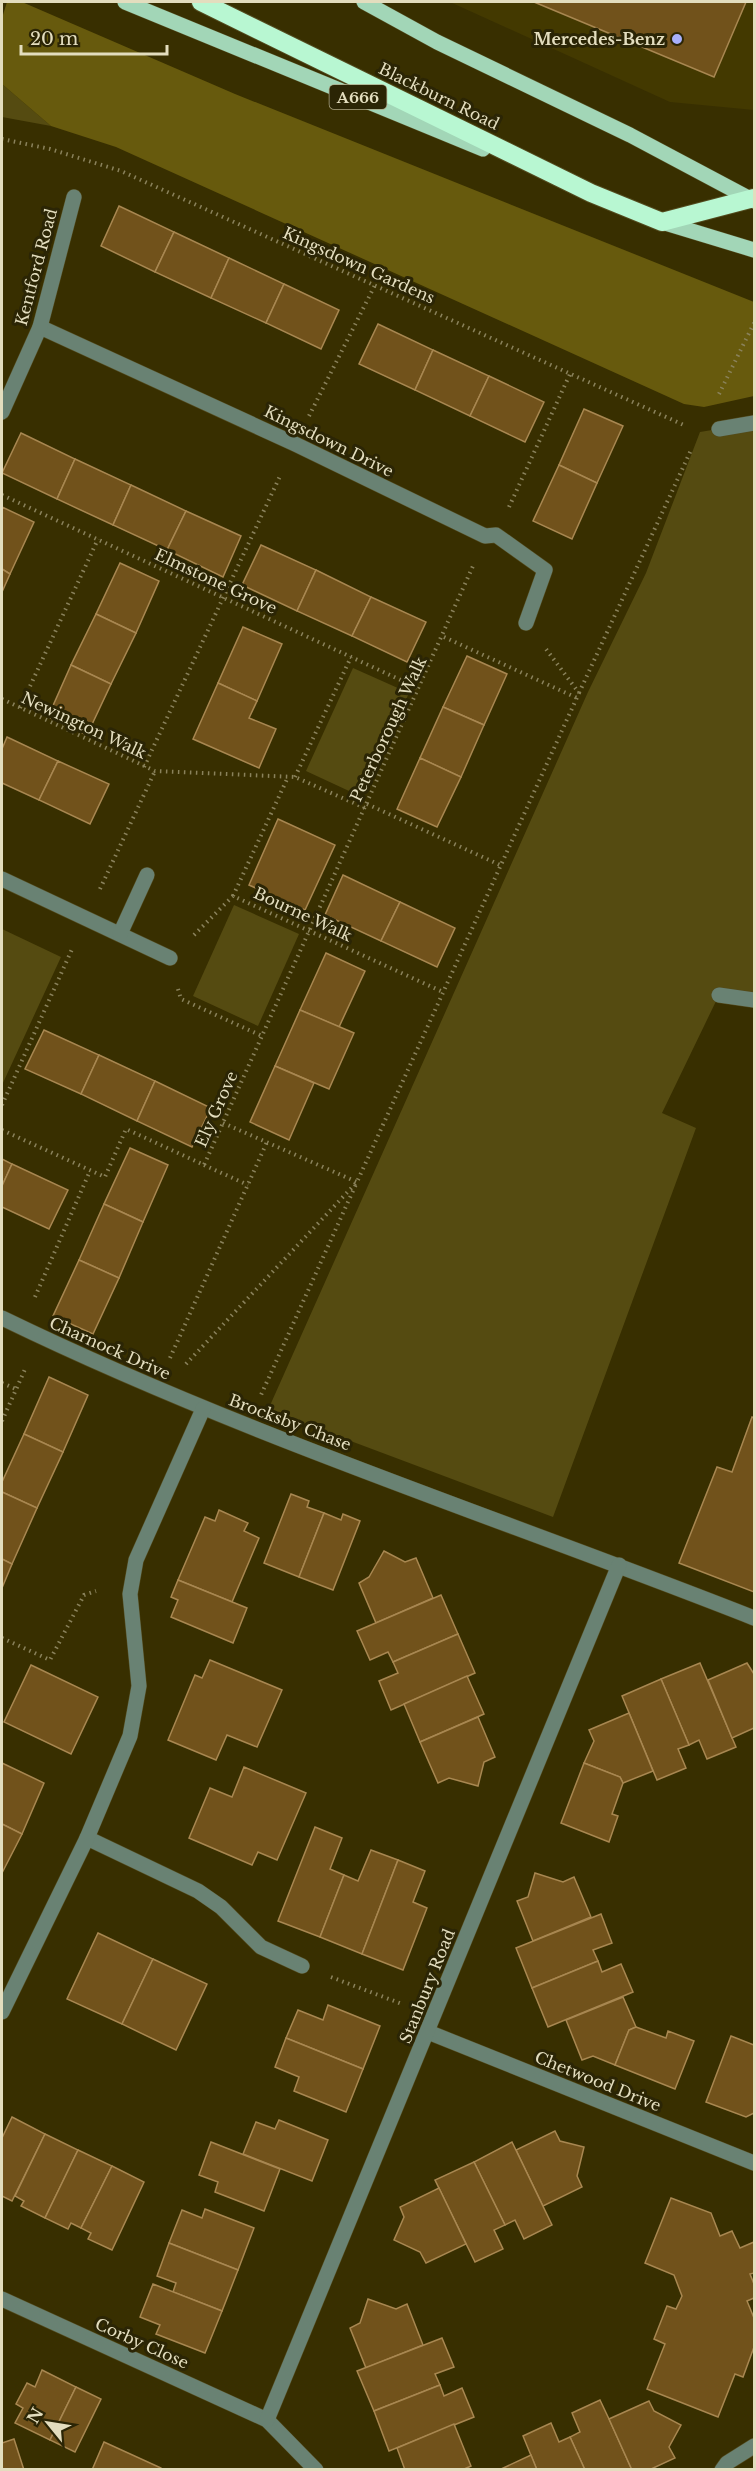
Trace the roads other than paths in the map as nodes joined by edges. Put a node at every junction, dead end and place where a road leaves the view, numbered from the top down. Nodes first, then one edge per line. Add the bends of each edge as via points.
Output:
1 (125, 2) edge
2 (201, 2) edge
3 (211, 2) edge
4 (364, 2) edge
5 (234, 17) junction
6 (591, 193) junction
7 (74, 197) dead end
8 (753, 199) edge
9 (662, 222) junction
10 (754, 250) edge
11 (40, 327) junction
12 (2, 412) edge
13 (754, 423) edge
14 (719, 429) road end
15 (526, 623) road end
16 (147, 875) dead end
17 (2, 879) edge
18 (120, 934) junction
19 (170, 958) road end
20 (719, 995) dead end
21 (754, 1000) edge
22 (2, 1318) edge
23 (203, 1409) junction
24 (619, 1565) junction
25 (754, 1618) edge
26 (87, 1838) junction
27 (302, 1966) road end
28 (2, 2012) edge
29 (428, 2032) junction
30 (754, 2163) edge
31 (2, 2299) edge
32 (267, 2420) junction
33 (754, 2446) edge
34 (316, 2469) edge
35 (722, 2469) edge

1 - 6 main road, A666
2 - 5 highway, Blackburn Road / A666
3 - 5 main road, A666
4 - 8 main road
5 - 6 highway, Blackburn Road / A666
6 - 9 highway, Blackburn Road / A666
7 - 11 street, Kentford Road
8 - 9 highway
9 - 10 main road
11 - 12 street, Kentford Road
11 - 15 street, Kingsdown Drive via 491,536 545,570
13 - 14 street
16 - 18 street
17 - 18 street
18 - 19 street
20 - 21 street
22 - 23 street, Charnock Drive
23 - 24 street, Brocksby Chase
23 - 26 street, Brocksby Chase via 136,1560 130,1594 140,1686 137,1709 130,1736
24 - 25 street, Brocksby Chase
24 - 29 street, Stanbury Road
26 - 27 street via 198,1891 221,1907 261,1947
26 - 28 street
29 - 30 street, Chetwood Drive
29 - 32 street, Stanbury Road
31 - 32 street, Corby Close
32 - 34 street
33 - 35 street

